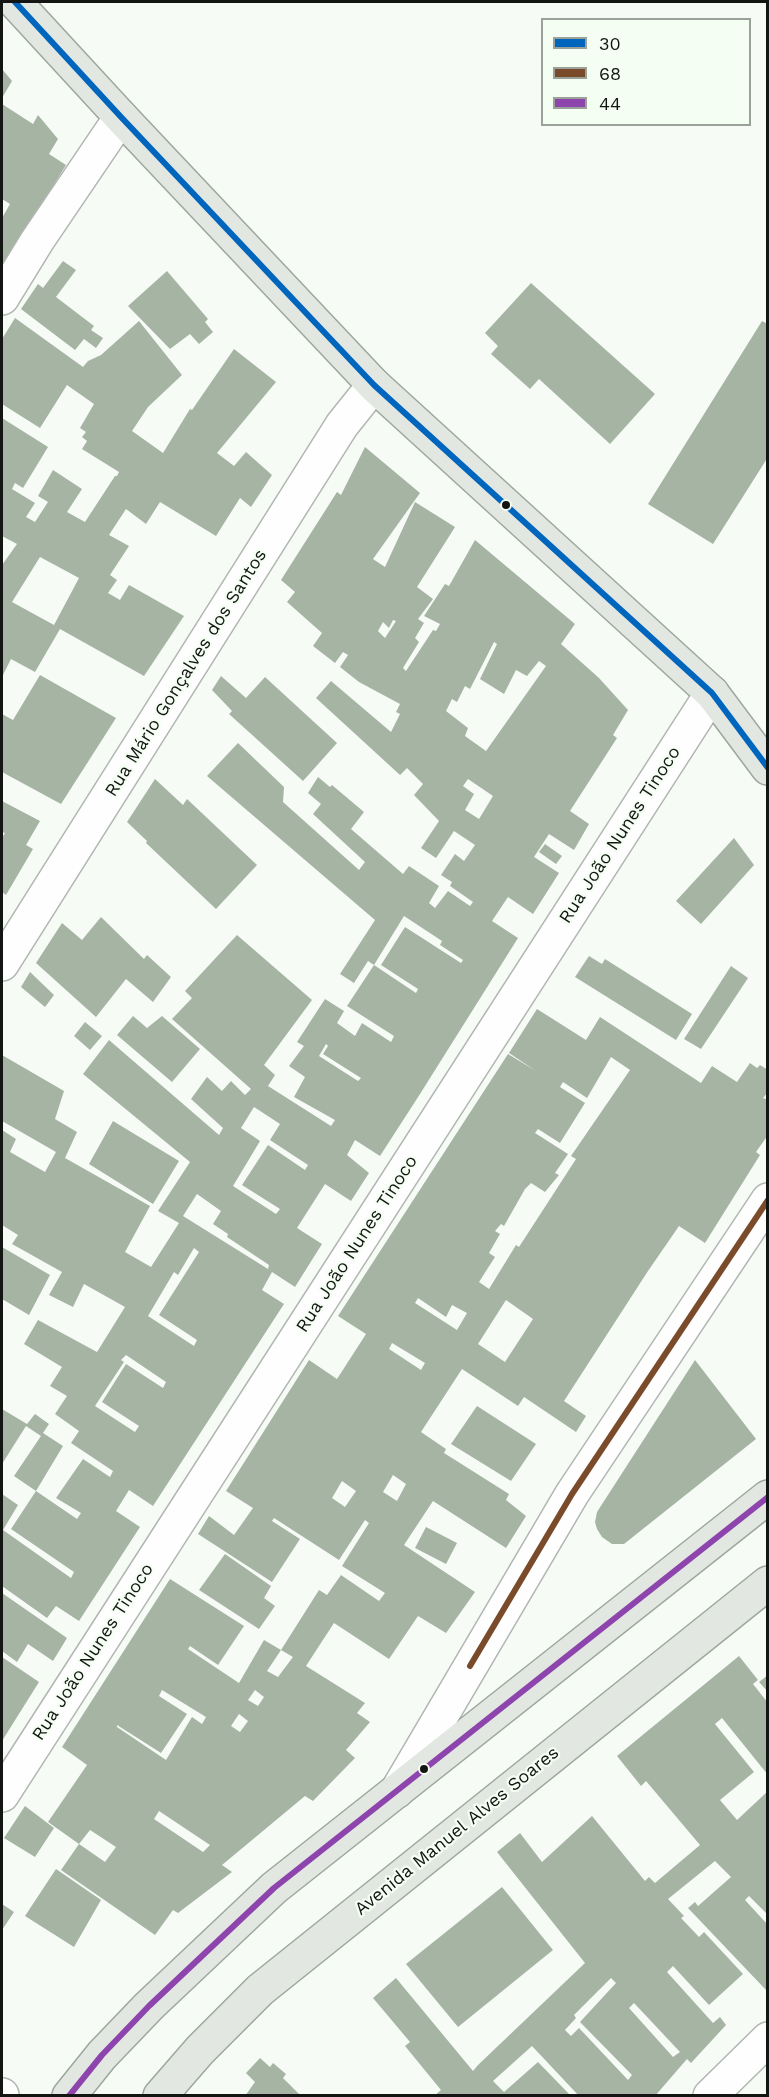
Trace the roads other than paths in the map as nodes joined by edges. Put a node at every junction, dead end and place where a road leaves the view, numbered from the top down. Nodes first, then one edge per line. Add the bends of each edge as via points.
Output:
1 (15, 2) edge
2 (121, 117) junction
3 (2, 298) edge
4 (374, 385) junction
5 (712, 693) junction
6 (768, 768) edge
7 (2, 964) edge
8 (768, 1200) edge
9 (768, 1497) edge
10 (768, 1583) edge
11 (396, 1792) junction
12 (2, 1795) edge
13 (768, 2039) edge
14 (69, 2096) edge
15 (160, 2096) edge
16 (710, 2096) edge

1 - 2 main road
2 - 3 street
2 - 4 main road
4 - 5 main road
4 - 7 street, Rua Mário Gonçalves dos Santos via 342,425
5 - 6 main road
5 - 12 street, Rua João Nunes Tinoco
8 - 11 street via 572,1494
9 - 11 main road
10 - 15 main road, Avenida Manuel Alves Soares via 260,1990
11 - 14 main road via 265,1896 149,2006
13 - 16 street

